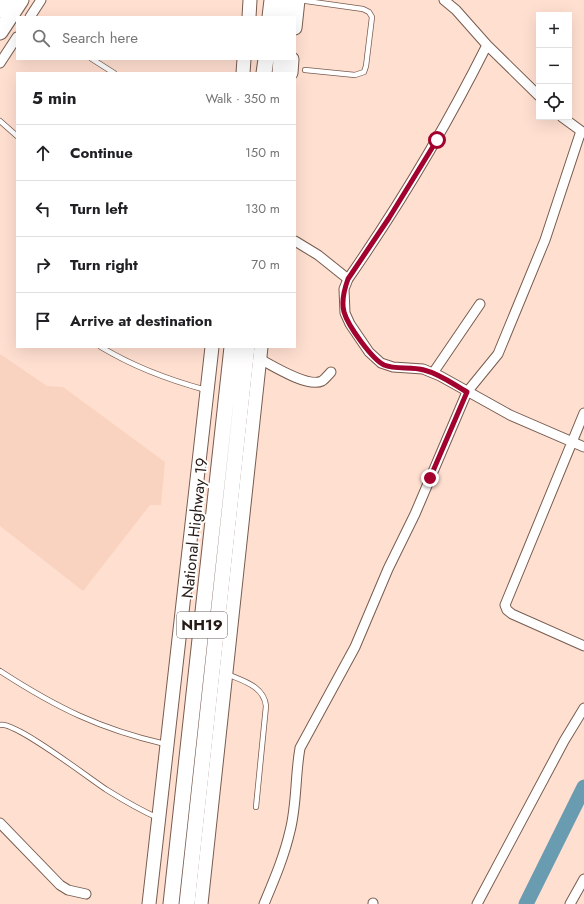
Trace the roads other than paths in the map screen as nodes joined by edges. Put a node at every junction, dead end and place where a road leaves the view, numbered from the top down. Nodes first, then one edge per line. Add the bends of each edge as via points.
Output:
1 (7, 0) edge
2 (21, 0) edge
3 (40, 0) edge
4 (250, 0) edge
5 (272, 0) edge
6 (287, 0) edge
7 (298, 0) edge
8 (444, 0) edge
9 (0, 10) edge
10 (31, 16) edge
11 (249, 16) edge
12 (270, 16) edge
13 (285, 16) edge
14 (296, 19) edge
15 (0, 32) edge
16 (16, 39) edge
17 (487, 45) junction
18 (94, 60) edge
19 (244, 60) edge
20 (266, 60) edge
21 (281, 60) edge
22 (292, 60) edge
23 (0, 63) edge
24 (305, 70) dead end
25 (112, 72) edge
26 (243, 72) edge
27 (264, 72) edge
28 (280, 72) edge
29 (290, 72) edge
30 (536, 93) edge
31 (566, 120) edge
32 (0, 122) edge
33 (582, 132) edge
34 (16, 135) edge
35 (296, 242) edge
36 (348, 279) junction
37 (480, 304) dead end
38 (103, 348) edge
39 (212, 348) edge
40 (232, 348) edge
41 (247, 348) edge
42 (261, 353) edge
43 (331, 372) dead end
44 (433, 373) junction
45 (207, 391) junction
46 (467, 392) junction
47 (584, 413) edge
48 (572, 442) junction
49 (584, 447) edge
50 (584, 646) edge
51 (0, 672) edge
52 (225, 673) junction
53 (584, 708) edge
54 (0, 725) edge
55 (167, 744) junction
56 (256, 808) dead end
57 (160, 819) junction
58 (0, 823) edge
59 (584, 879) edge
60 (86, 894) dead end
61 (150, 904) edge
62 (171, 904) edge
63 (187, 904) edge
64 (201, 904) edge
65 (264, 904) edge
66 (477, 904) edge
67 (570, 904) edge

1 - 9 highway
2 - 15 highway
3 - 10 street
4 - 11 main road
5 - 12 highway
6 - 13 highway
7 - 14 main road
7 - 24 lane via 363,9 372,17 364,72 355,75
8 - 17 street
16 - 23 street
17 - 30 street
17 - 36 street via 415,177
18 - 25 lane
19 - 26 main road
20 - 27 highway
21 - 28 highway
22 - 29 main road
31 - 33 street
32 - 34 lane
33 - 46 street via 545,240 498,354
35 - 36 street
36 - 44 street via 344,289 345,313 369,352 386,366 423,369
37 - 44 street
38 - 45 lane via 139,368
39 - 45 main road
40 - 62 highway, National Highway 19 / NH19
41 - 63 highway, NH19
42 - 43 street via 313,383 321,381
42 - 52 main road
44 - 46 street
45 - 55 main road
46 - 48 street via 510,415
46 - 65 street via 355,647 300,748 291,830 280,866
47 - 48 street
48 - 49 street
48 - 50 street via 505,605 512,614
51 - 55 lane via 43,699 87,720 129,736
52 - 56 lane via 254,686 265,698
52 - 64 main road
53 - 66 street
54 - 57 lane via 11,727 129,804
55 - 57 main road
57 - 61 main road
58 - 60 street via 60,885 68,890
59 - 67 street

